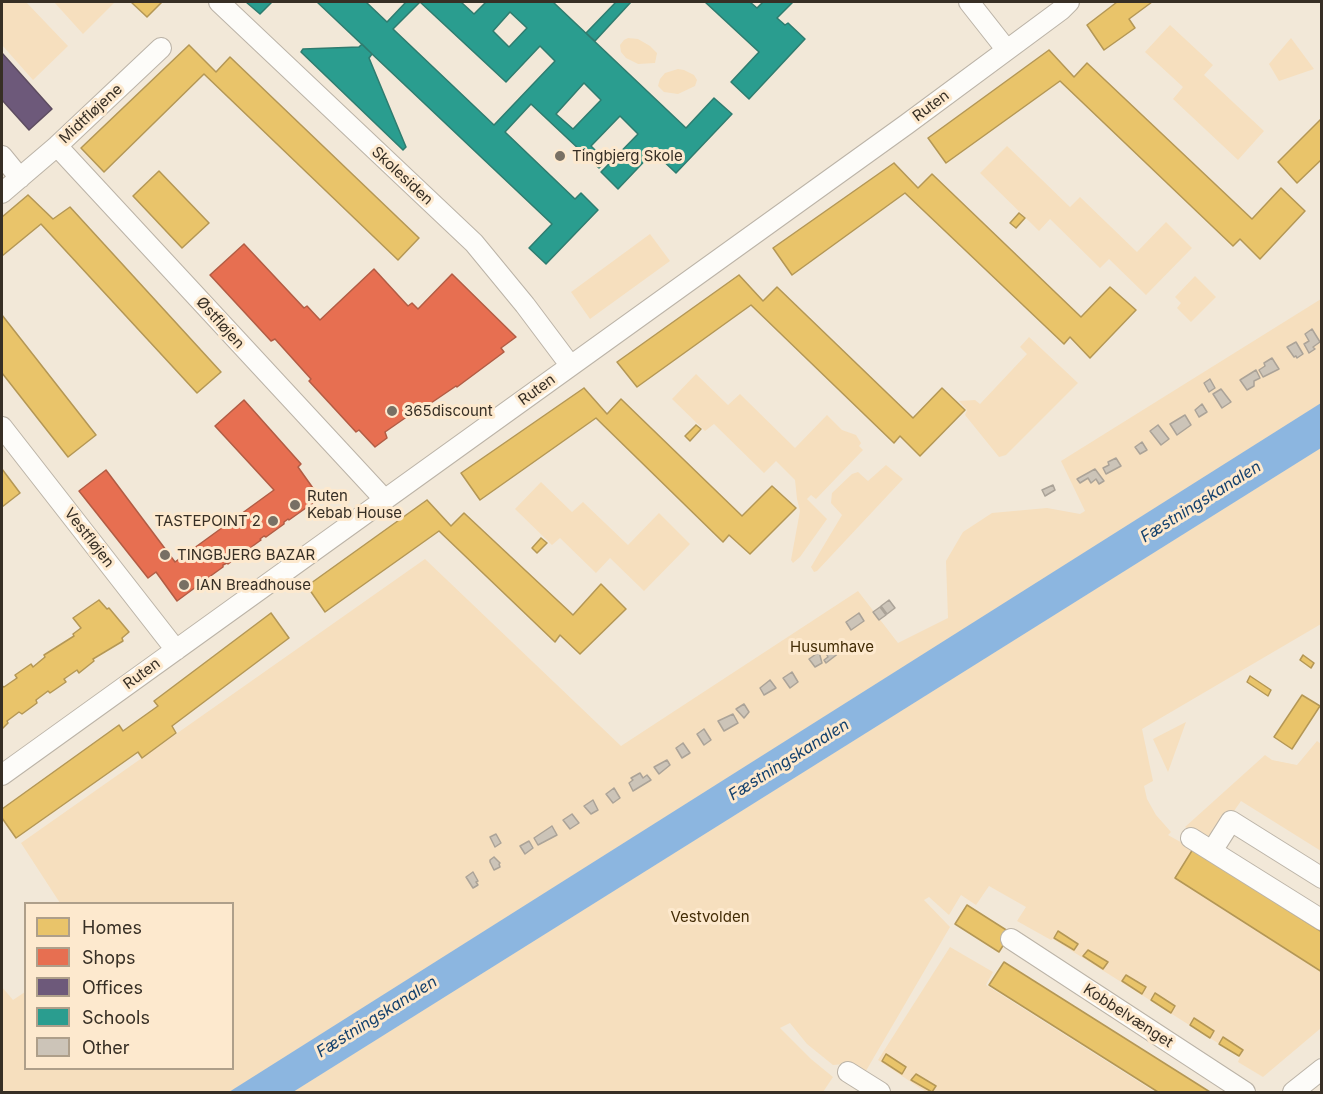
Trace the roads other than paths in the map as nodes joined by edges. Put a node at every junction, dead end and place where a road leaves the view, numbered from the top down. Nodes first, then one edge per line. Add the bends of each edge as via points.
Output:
1 (219, 2) edge
2 (969, 2) edge
3 (1069, 2) edge
4 (161, 48) dead end
5 (1006, 49) junction
6 (57, 146) junction
7 (2, 156) edge
8 (20, 178) junction
9 (2, 193) edge
10 (570, 365) junction
11 (2, 427) edge
12 (385, 500) junction
13 (176, 650) junction
14 (2, 775) edge
15 (1191, 838) dead end
16 (1212, 851) junction
17 (1322, 878) edge
18 (1322, 920) edge
19 (1011, 939) dead end
20 (1322, 1068) edge
21 (848, 1072) dead end
22 (880, 1092) edge
23 (1245, 1092) edge
24 (1293, 1092) edge

1 - 10 street, Skolesiden via 474,243
2 - 5 street
3 - 5 street, Ruten
4 - 6 street, Midtfløjene
5 - 10 street, Ruten
6 - 8 street, Midtfløjene
6 - 12 street, Østfløjen
7 - 8 street
8 - 9 street, Midtfløjene
10 - 12 street, Ruten
11 - 13 street, Vestfløjen
12 - 13 street, Ruten
13 - 14 street, Ruten
15 - 16 street
16 - 17 street via 1231,821
16 - 18 street
19 - 23 street, Kobbelvænget
20 - 24 street
21 - 22 street

